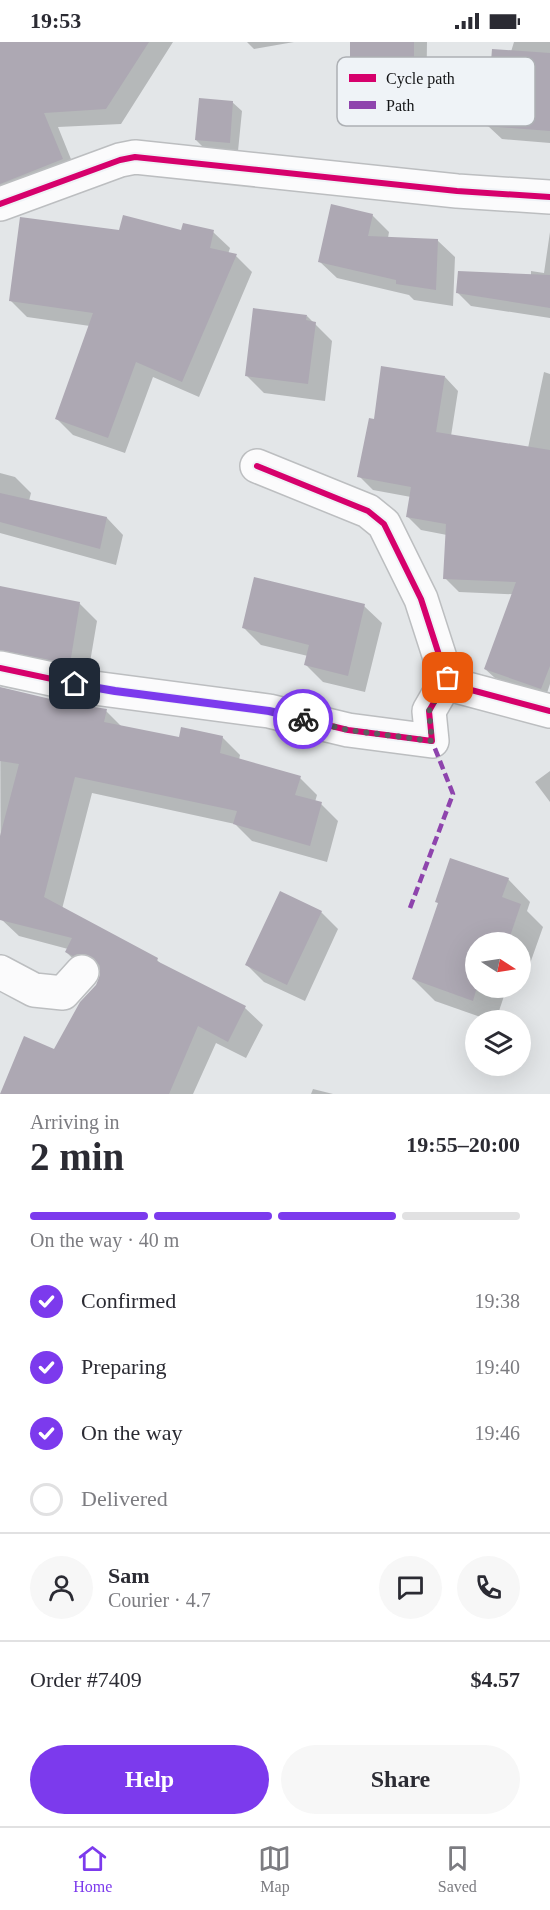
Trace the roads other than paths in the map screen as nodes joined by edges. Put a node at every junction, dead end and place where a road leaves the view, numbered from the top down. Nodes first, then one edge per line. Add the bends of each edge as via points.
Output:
1 (550, 197) edge
2 (0, 204) edge
3 (258, 466) dead end
4 (0, 668) edge
5 (448, 678) junction
6 (550, 711) edge
7 (0, 972) edge
8 (82, 972) dead end

1 - 2 street via 135,157
3 - 5 street via 368,511 384,524 421,599
4 - 5 street via 94,688 269,711 348,730 432,741 429,711
5 - 6 street via 460,687
7 - 8 street via 34,990 63,993

